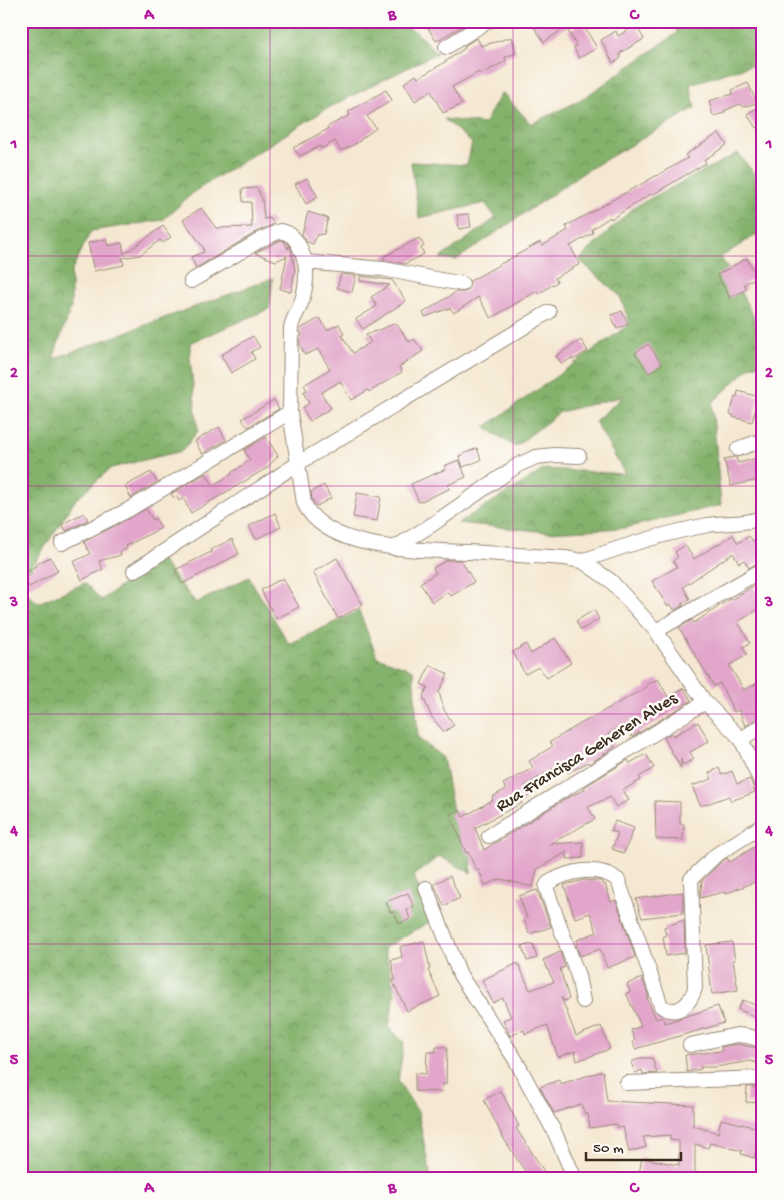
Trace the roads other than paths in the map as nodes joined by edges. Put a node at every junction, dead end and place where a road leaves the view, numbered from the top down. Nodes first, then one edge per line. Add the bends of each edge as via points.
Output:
1 (488, 21) edge
2 (446, 47) dead end
3 (306, 262) junction
4 (191, 281) dead end
5 (462, 284) dead end
6 (548, 312) dead end
7 (290, 412) junction
8 (762, 440) edge
9 (738, 449) dead end
10 (579, 456) dead end
11 (297, 464) junction
12 (762, 518) edge
13 (62, 543) dead end
14 (394, 548) junction
15 (582, 561) junction
16 (762, 570) edge
17 (134, 571) dead end
18 (656, 631) junction
19 (705, 702) junction
20 (762, 726) edge
21 (741, 739) junction
22 (762, 784) edge
23 (762, 826) edge
24 (489, 836) dead end
25 (426, 888) dead end
26 (583, 1001) dead end
27 (762, 1040) edge
28 (690, 1045) dead end
29 (762, 1078) edge
30 (627, 1083) dead end
31 (575, 1179) edge

1 - 2 street
3 - 4 street via 297,241 291,234 280,231
3 - 5 street via 383,269
3 - 7 street via 305,293 291,328
6 - 11 street
7 - 11 street
7 - 13 street via 128,510
8 - 9 street
10 - 14 street via 554,454 518,465
11 - 14 street via 304,503 317,522 348,537
11 - 17 street
12 - 15 street via 678,532
14 - 15 street
15 - 18 street via 611,581
16 - 18 street
18 - 19 street
19 - 21 street
19 - 24 street, Rua Francisca Geheren Alves
20 - 21 street
21 - 22 street
23 - 26 street via 716,855 691,879 695,988 692,999 677,1010 661,1006 618,880 593,871 560,876 548,883 546,887 578,976
25 - 31 street via 460,975 515,1059 555,1133
27 - 28 street via 737,1035
29 - 30 street

